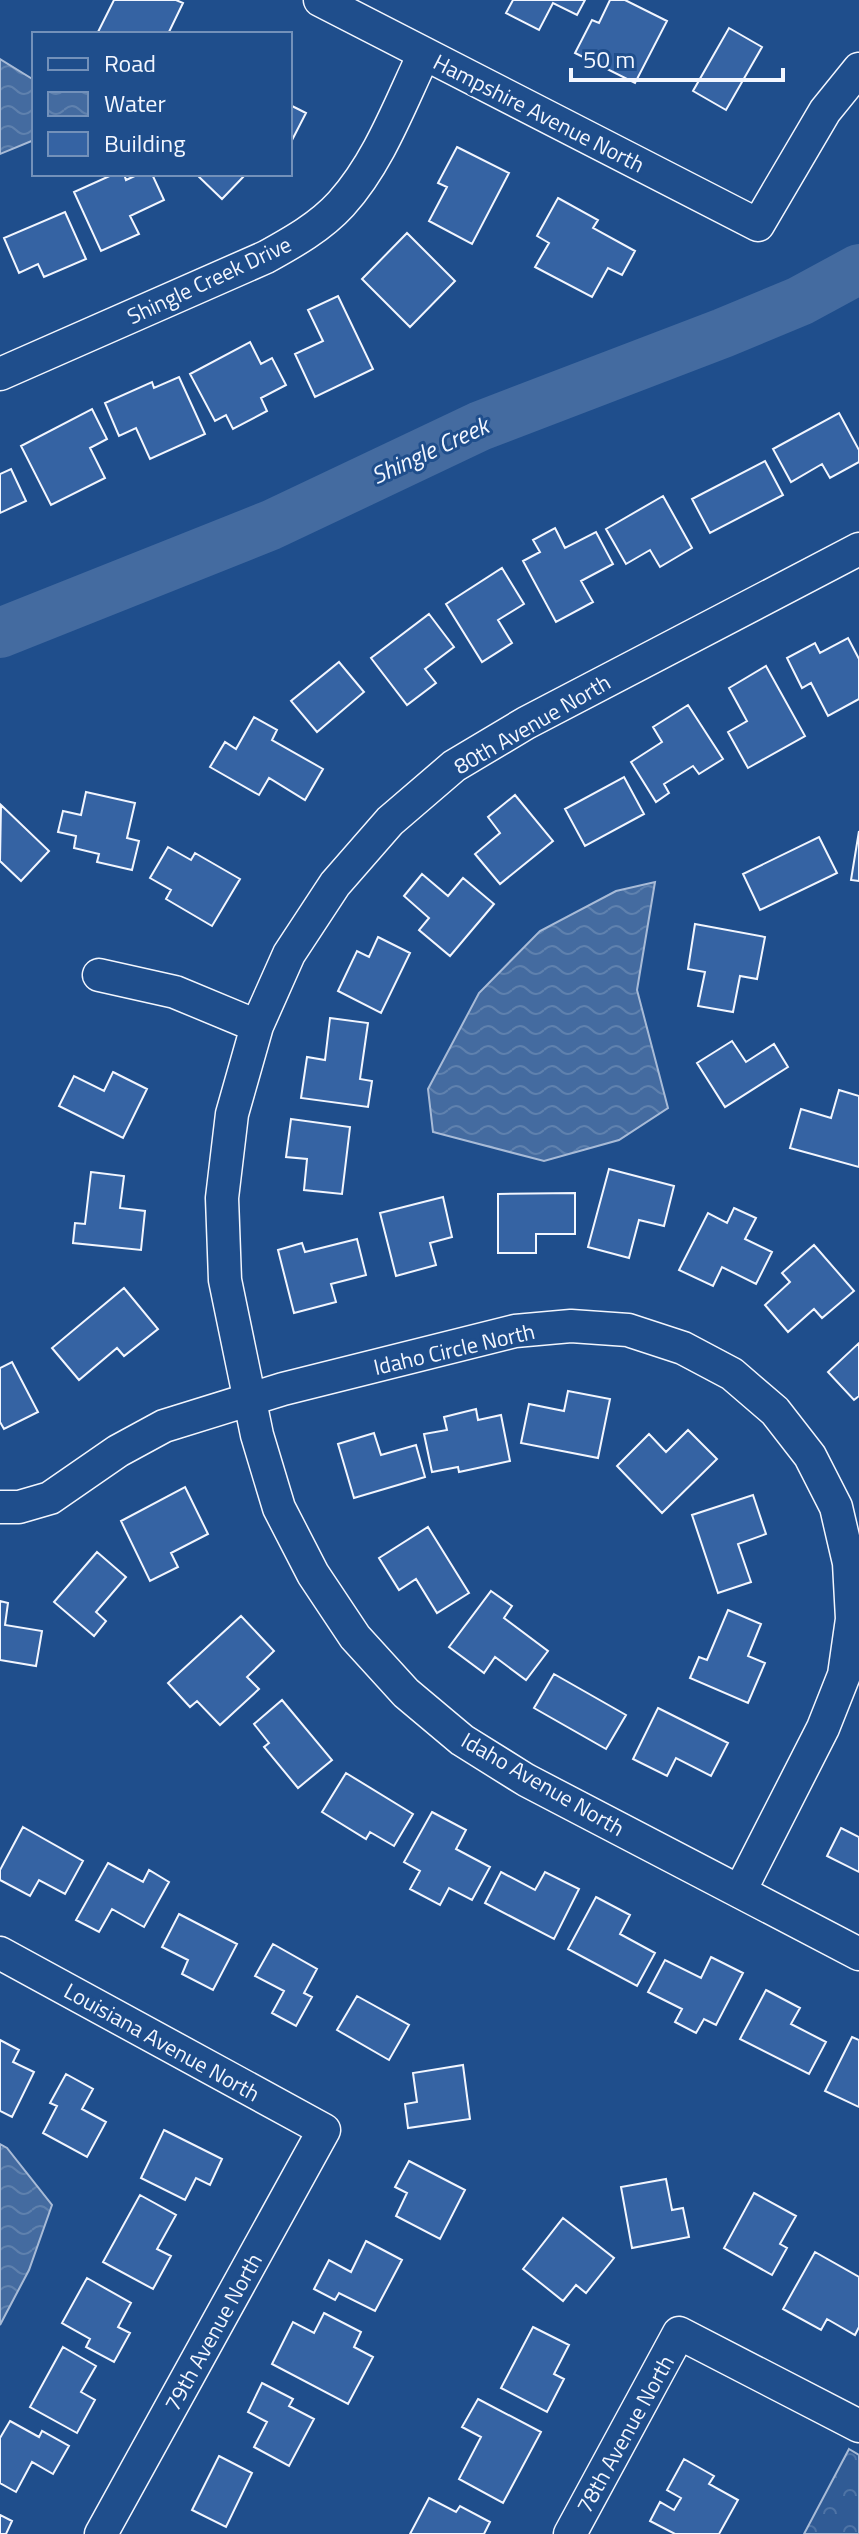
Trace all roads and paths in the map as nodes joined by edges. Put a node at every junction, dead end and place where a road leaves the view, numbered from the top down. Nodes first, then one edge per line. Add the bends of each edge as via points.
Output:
1 (320, 0) edge
2 (424, 54) junction
3 (859, 69) edge
4 (0, 374) edge
5 (859, 549) edge
6 (99, 975) dead end
7 (257, 1026) junction
8 (249, 1400) junction
9 (0, 1507) edge
10 (740, 1891) junction
11 (0, 1953) edge
12 (859, 1954) edge
13 (324, 2130) joint
14 (859, 2426) edge
15 (101, 2534) edge
16 (570, 2534) edge

1 - 2 street, Hampshire Avenue North
2 - 3 street, Hampshire Avenue North via 758,225 825,111
2 - 4 street, Shingle Creek Drive via 368,167 340,205 306,235
5 - 7 street, 80th Avenue North via 454,766 390,821 335,884 289,954
6 - 7 street via 175,992
7 - 8 street, 80th Avenue North via 232,1114 222,1198 225,1280
8 - 9 street, Idaho Circle North via 164,1426 50,1498
8 - 10 street, Idaho Avenue North via 279,1508 313,1574 355,1637 406,1693 462,1740 526,1780
8 - 10 street, Idaho Circle North via 515,1331 571,1326 628,1330 683,1348 732,1374 775,1411 810,1456 836,1507 849,1563 852,1619 844,1675 823,1728
10 - 12 street, Idaho Avenue North
11 - 13 street, Louisiana Avenue North
13 - 15 street, 79th Avenue North
14 - 16 street, 78th Avenue North via 679,2333

